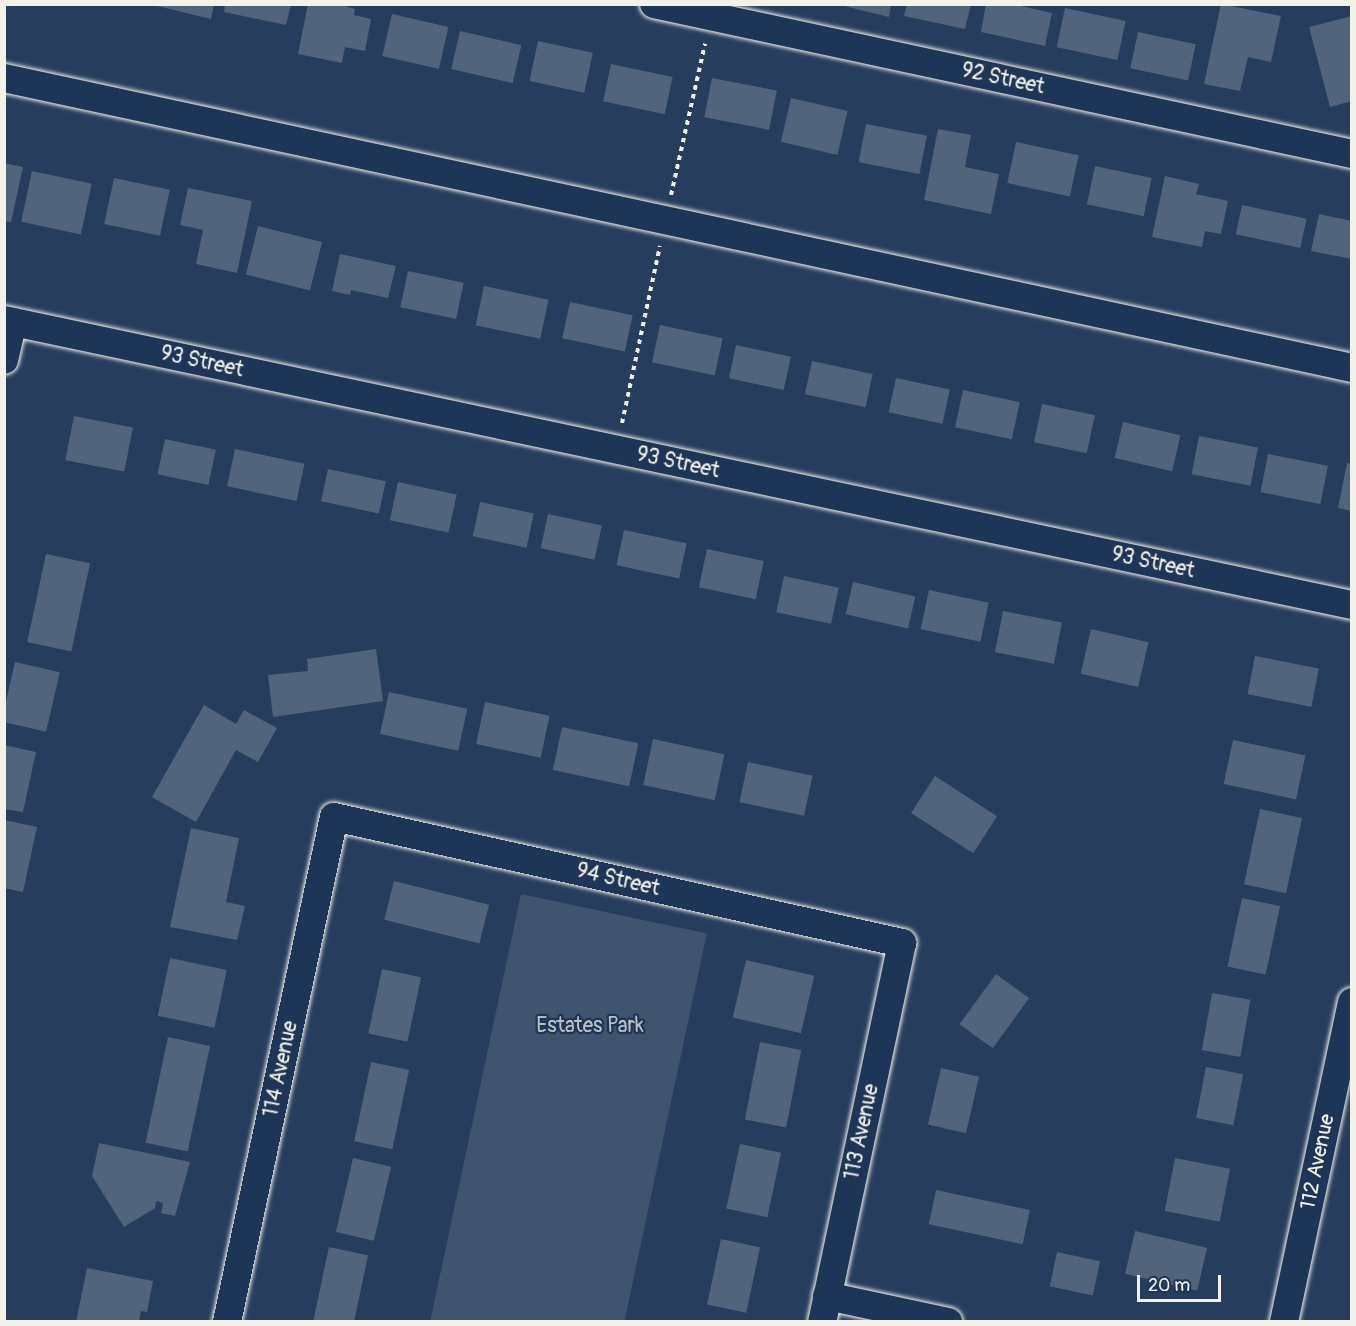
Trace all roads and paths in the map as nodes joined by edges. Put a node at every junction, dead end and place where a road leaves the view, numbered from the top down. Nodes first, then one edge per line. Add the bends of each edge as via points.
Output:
1 (654, 4) edge
2 (712, 11) edge
3 (4, 78) edge
4 (1352, 154) edge
5 (9, 321) edge
6 (4, 360) edge
7 (1352, 368) edge
8 (1352, 604) edge
9 (334, 817) joint
10 (902, 943) joint
11 (1352, 1002) edge
12 (825, 1309) edge
13 (227, 1322) edge
14 (948, 1322) edge
15 (1284, 1322) edge

1 - 2 street, 92 Street
2 - 4 street, 92 Street
3 - 7 street
5 - 6 street
5 - 8 street, 93 Street
9 - 10 street, 94 Street
9 - 13 street, 114 Avenue
10 - 12 street, 113 Avenue
11 - 15 street, 112 Avenue
12 - 14 street

